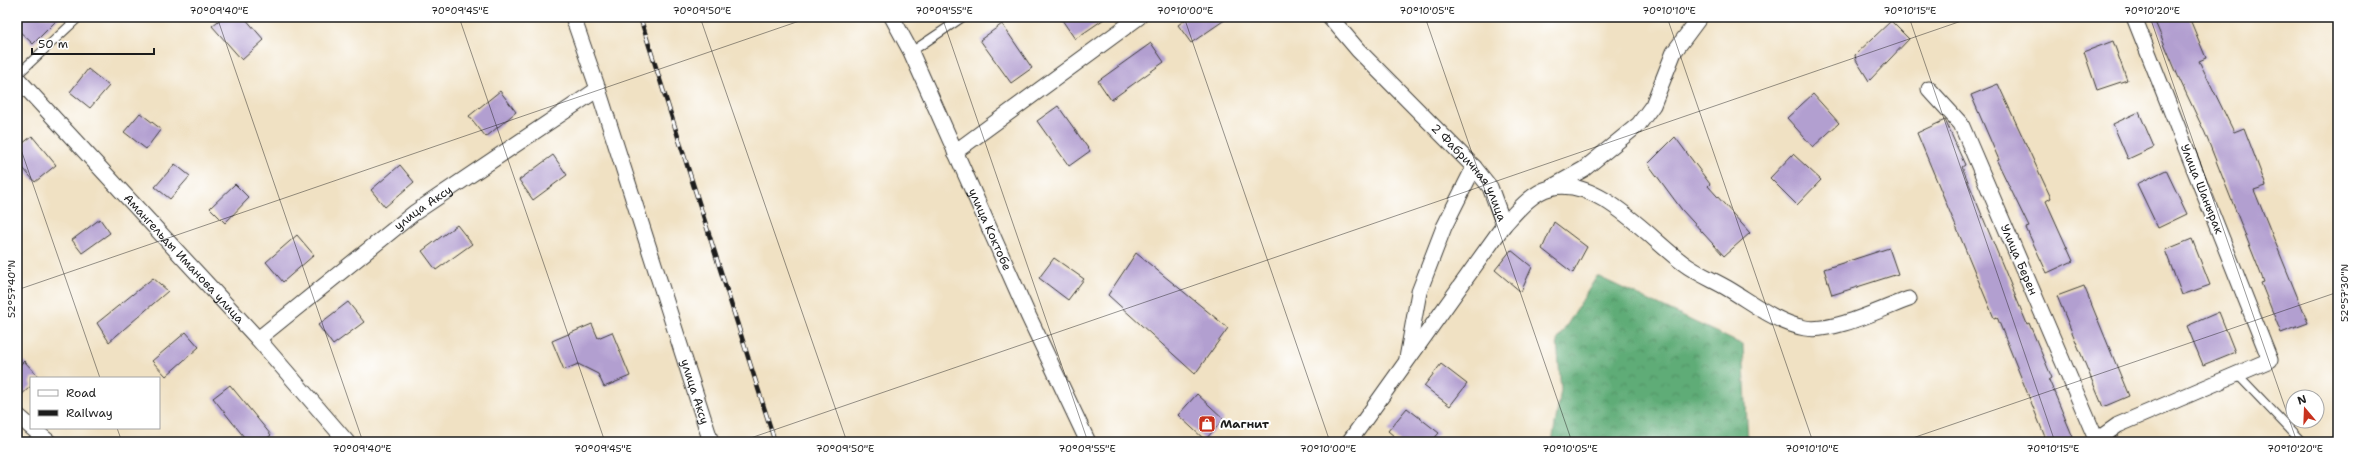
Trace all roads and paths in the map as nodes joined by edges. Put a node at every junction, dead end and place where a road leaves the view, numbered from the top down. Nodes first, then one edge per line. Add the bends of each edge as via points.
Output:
1 (79, 17) edge
2 (573, 17) edge
3 (892, 17) edge
4 (963, 17) edge
5 (1139, 17) edge
6 (1330, 17) edge
7 (1700, 17) edge
8 (2134, 17) edge
9 (912, 52) junction
10 (17, 77) edge
11 (598, 89) junction
12 (1929, 89) dead end
13 (955, 152) junction
14 (1474, 168) junction
15 (1551, 187) junction
16 (1504, 225) junction
17 (1909, 299) dead end
18 (258, 339) junction
19 (1406, 362) junction
20 (2238, 374) junction
21 (17, 415) edge
22 (30, 427) edge
23 (32, 429) edge
24 (2095, 441) edge
25 (49, 442) edge
26 (347, 442) edge
27 (711, 442) edge
28 (1088, 442) edge
29 (1349, 442) edge
30 (2302, 442) edge

1 - 10 lane
2 - 11 street, улица Аксу
3 - 9 street, улица Коктобе
4 - 9 lane
5 - 13 street
6 - 14 street, 2 Фабричная улица via 1358,50
7 - 15 street via 1674,52 1653,105 1639,124 1584,169
8 - 20 street, Улица Шанырак via 2270,360
9 - 13 street, улица Коктобе
10 - 18 street, Амангельды Иманова улица
11 - 18 street, улица Аксу via 414,213
11 - 27 street, улица Аксу
12 - 24 street, Улица Берен via 1961,124
13 - 28 street, улица Коктобе
14 - 16 street, 2 Фабричная улица via 1490,187
14 - 19 street via 1444,227 1419,292
15 - 16 street via 1537,193
15 - 17 street via 1564,186 1589,192 1613,204 1683,263 1777,317 1805,328 1826,329
16 - 19 street, 2 Фабричная улица
18 - 26 street, Амангельды Иманова улица
19 - 29 street, 2 Фабричная улица
20 - 24 street via 2118,425
20 - 30 lane
21 - 22 street
23 - 25 street

